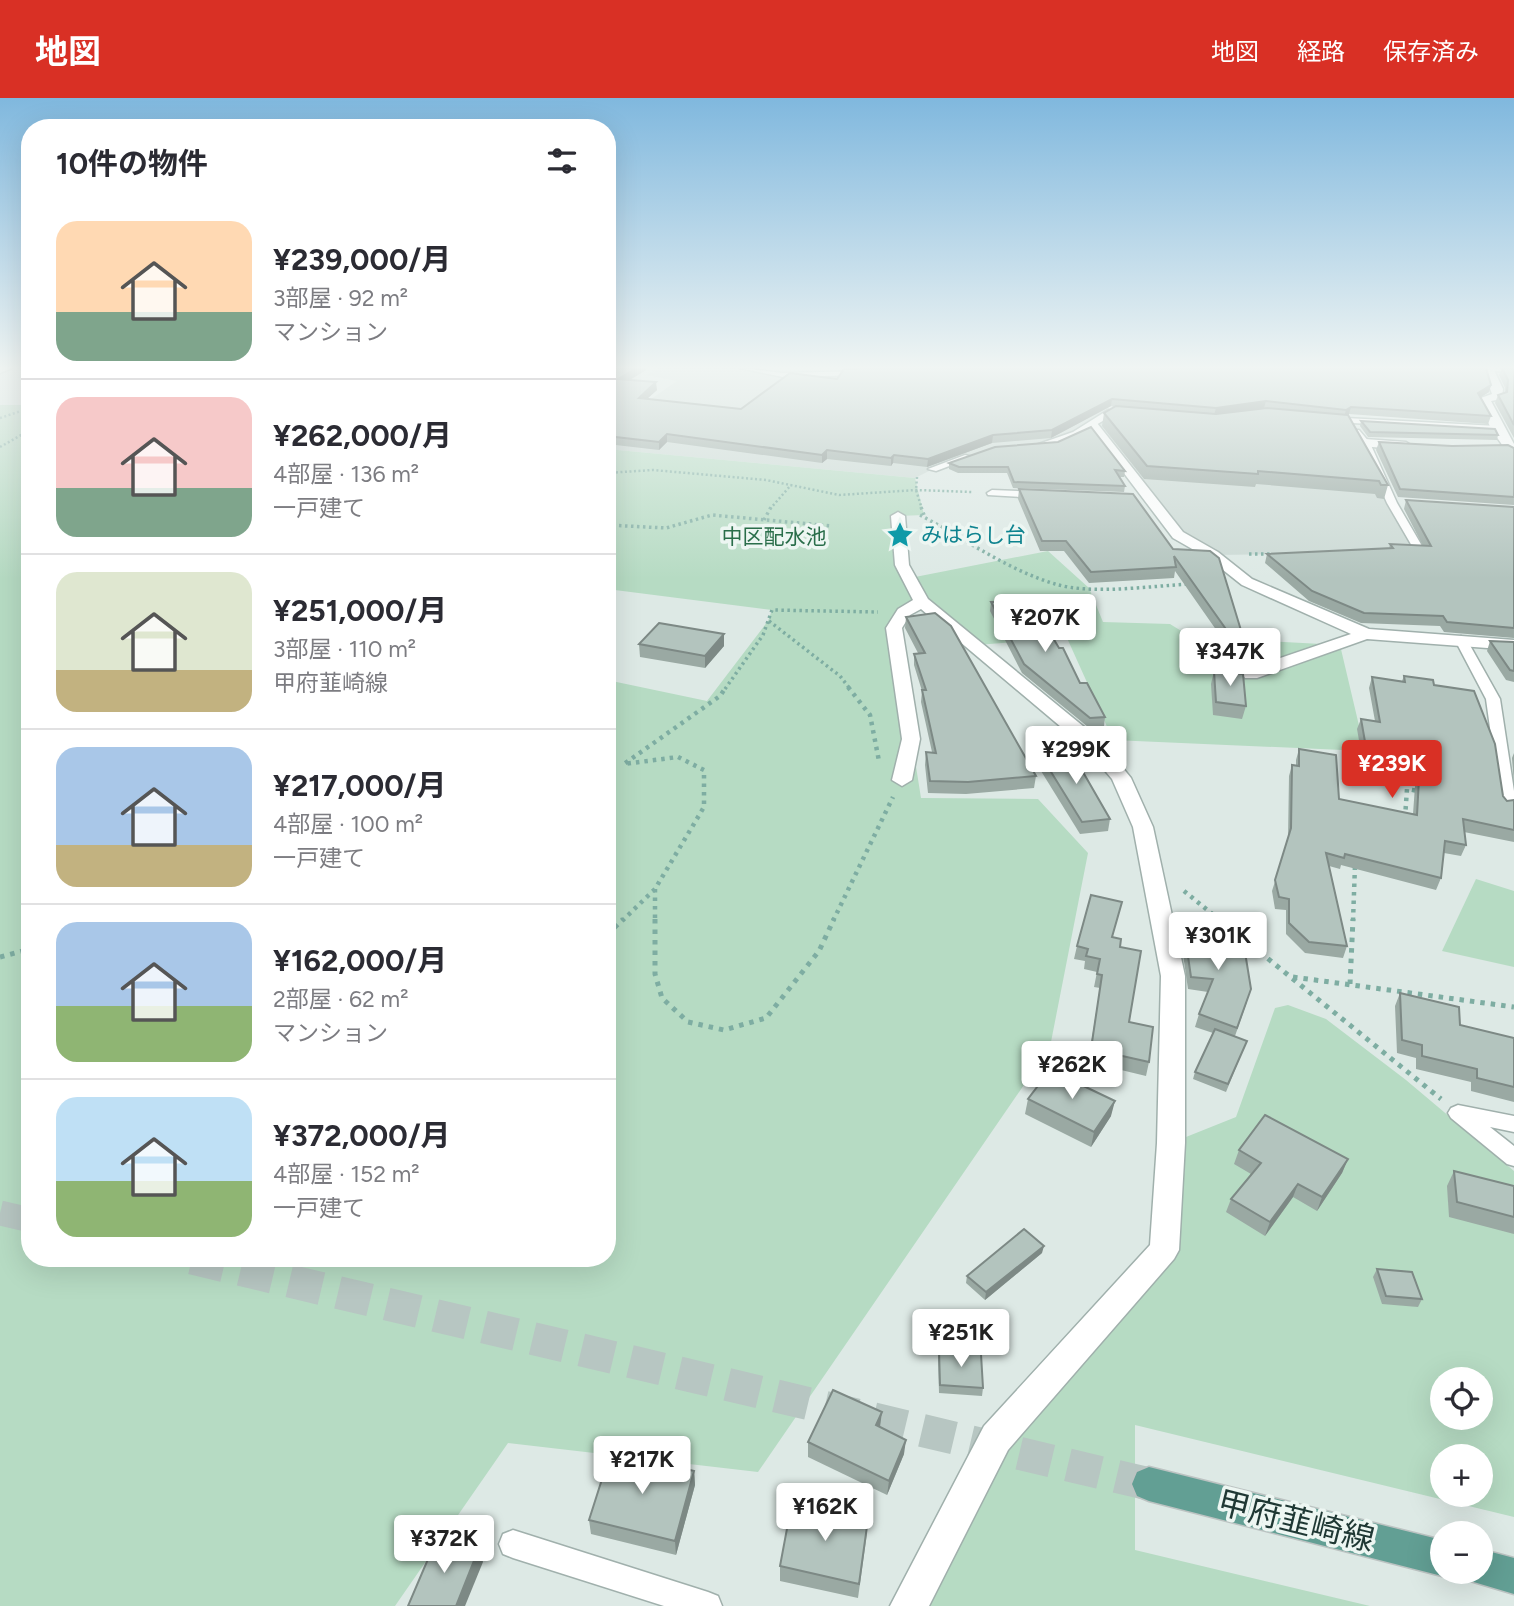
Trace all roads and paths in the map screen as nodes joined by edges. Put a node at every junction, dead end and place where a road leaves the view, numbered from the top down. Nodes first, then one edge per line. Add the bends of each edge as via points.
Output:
1 (1066, 438) edge
2 (1102, 438) edge
3 (1361, 438) edge
4 (1365, 443) junction
5 (1029, 447) edge
6 (1421, 447) edge
7 (981, 452) edge
8 (933, 469) edge
9 (616, 472) edge
10 (915, 478) dead end
11 (791, 485) junction
12 (916, 490) junction
13 (992, 493) joint
14 (1045, 495) edge
15 (1392, 503) junction
16 (1405, 504) edge
17 (898, 516) dead end
18 (764, 520) junction
19 (616, 525) edge
20 (832, 526) dead end
21 (1417, 547) edge
22 (1282, 554) edge
23 (1213, 555) junction
24 (1194, 584) edge
25 (913, 607) junction
26 (769, 621) junction
27 (1366, 634) junction
28 (1461, 640) junction
29 (1514, 645) edge
30 (1251, 674) dead end
31 (902, 780) junction
32 (1420, 791) edge
33 (1509, 807) edge
34 (1405, 826) edge
35 (1356, 854) edge
36 (1152, 864) junction
37 (655, 889) junction
38 (616, 926) edge
39 (21, 951) edge
40 (0, 957) edge
41 (1290, 977) junction
42 (1350, 984) junction
43 (1514, 1007) edge
44 (1458, 1113) junction
45 (1514, 1124) edge
46 (1514, 1158) edge
47 (1149, 1484) tunnel mouth
48 (513, 1544) dead end
49 (1430, 1555) edge
50 (1493, 1570) edge
51 (1514, 1576) edge
52 (708, 1606) edge
53 (909, 1606) edge

1 - 5 lane
2 - 23 street via 1143,499 1178,535
3 - 4 lane
4 - 6 street
4 - 15 lane
7 - 8 lane
9 - 11 path via 653,470
10 - 12 path
11 - 12 path via 839,495
11 - 18 path
12 - 13 path
12 - 24 path via 924,515 1057,585
13 - 14 lane
15 - 16 lane
15 - 21 lane
17 - 25 street via 902,565
18 - 19 path via 712,515 666,528
18 - 20 path
22 - 23 path
23 - 27 street via 1247,582
25 - 26 path via 772,610
25 - 31 street via 894,628 911,739
25 - 36 street via 1093,744 1121,778 1143,827
26 - 31 path via 840,676 870,715 880,765
26 - 37 path via 720,696 624,764 678,757 704,770 704,807
27 - 28 street
27 - 30 street
28 - 29 street
28 - 33 lane via 1493,699
31 - 37 path via 819,951 766,1018 724,1030 688,1022 663,998 655,974
32 - 34 path via 1407,789
35 - 42 path
36 - 41 path
36 - 53 street via 1173,976 1164,1250 996,1438
37 - 38 path
39 - 40 path
41 - 42 path
41 - 44 path
42 - 43 path
44 - 45 lane
44 - 46 lane
47 - 49 main road, 甲府韮崎線
48 - 52 lane
50 - 51 main road

